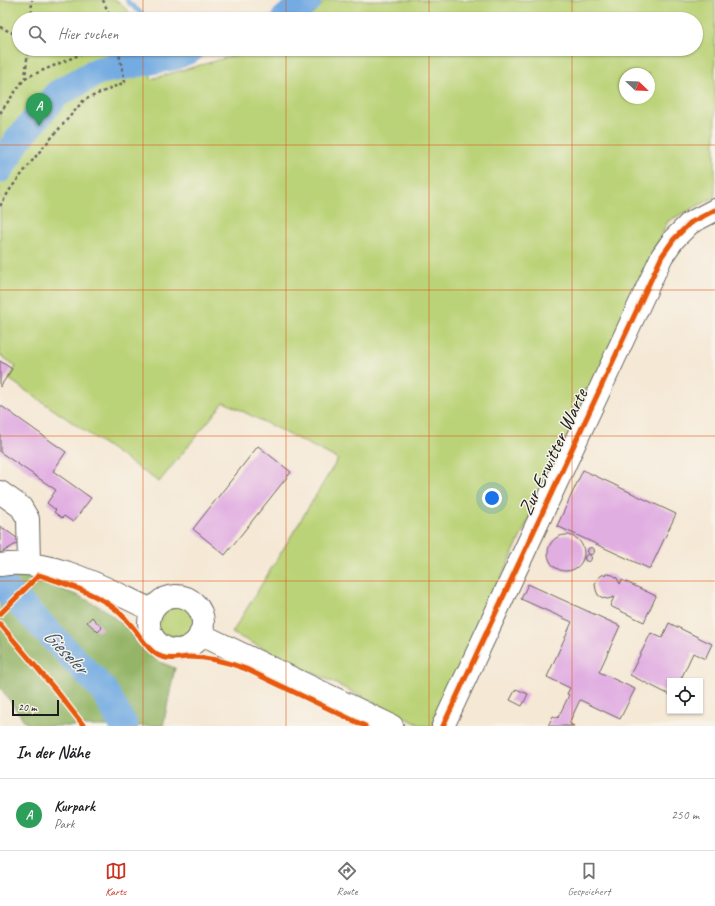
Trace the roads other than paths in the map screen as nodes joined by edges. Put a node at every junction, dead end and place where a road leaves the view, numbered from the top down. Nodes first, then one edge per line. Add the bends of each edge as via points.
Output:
1 (715, 210) edge
2 (0, 492) edge
3 (13, 564) edge
4 (152, 610) junction
5 (200, 634) junction
6 (392, 726) edge
7 (443, 726) edge

1 - 7 street, Zur Erwitter Warte via 690,223 662,256
2 - 3 street via 21,507 28,520
3 - 4 street via 47,567 71,574
4 - 5 street via 166,598 174,596 187,599 198,608 202,616
4 - 5 street via 150,630 161,646 174,650 187,648
5 - 6 street

